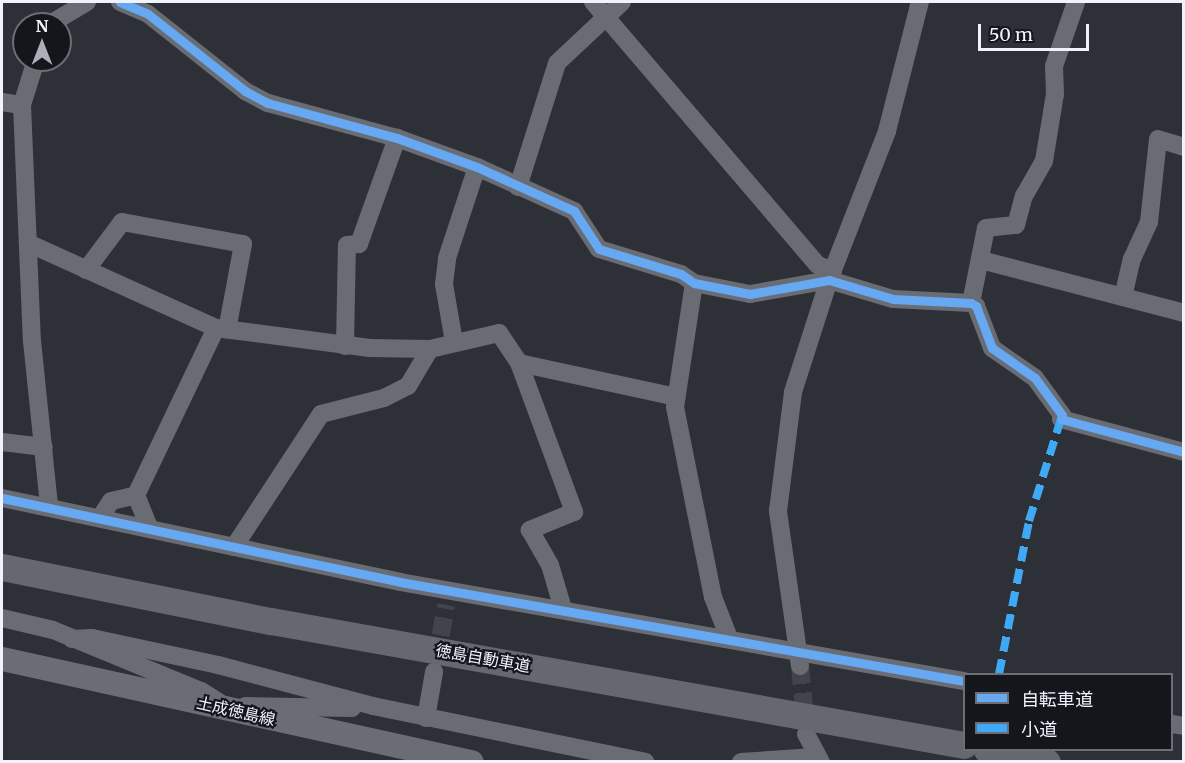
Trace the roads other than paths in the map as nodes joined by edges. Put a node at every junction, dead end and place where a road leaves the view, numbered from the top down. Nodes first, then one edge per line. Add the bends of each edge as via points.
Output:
1 (87, 2) edge
2 (120, 2) edge
3 (593, 2) edge
4 (622, 2) edge
5 (920, 2) edge
6 (1076, 2) edge
7 (71, 12) edge
8 (606, 17) junction
9 (32, 72) edge
10 (2, 102) edge
11 (22, 105) junction
12 (398, 138) junction
13 (1184, 147) edge
14 (477, 166) junction
15 (518, 188) junction
16 (30, 244) junction
17 (981, 260) junction
18 (86, 270) junction
19 (831, 276) junction
20 (694, 283) junction
21 (1123, 297) junction
22 (971, 303) junction
23 (1184, 313) edge
24 (222, 329) junction
25 (454, 342) junction
26 (345, 345) junction
27 (430, 349) junction
28 (519, 363) junction
29 (676, 397) junction
30 (2, 442) edge
31 (44, 447) junction
32 (1184, 452) edge
33 (136, 495) junction
34 (2, 498) edge
35 (49, 507) junction
36 (100, 518) junction
37 (150, 529) junction
38 (234, 547) junction
39 (2, 567) edge
40 (563, 609) junction
41 (2, 618) edge
42 (729, 638) junction
43 (72, 639) junction
44 (799, 658) junction
45 (2, 659) edge
46 (434, 672) tunnel mouth
47 (963, 681) edge
48 (374, 706) junction
49 (229, 709) junction
50 (426, 717) junction
51 (806, 734) tunnel mouth
52 (963, 745) edge
53 (992, 751) edge
54 (818, 759) edge
55 (472, 762) edge
56 (645, 762) edge
57 (741, 762) edge
58 (1047, 762) edge

1 - 7 street
2 - 12 street via 148,14 245,91 268,104
3 - 8 street
4 - 8 street
5 - 19 street via 887,130
6 - 17 street via 1054,66 1052,117 1044,161 1024,196 1016,225 986,228
8 - 15 street via 557,63
8 - 19 street
9 - 11 street
10 - 11 street
11 - 16 street
12 - 14 street
12 - 26 street via 359,244 347,245
13 - 21 street via 1158,139 1149,222 1132,259
14 - 15 street
14 - 25 street via 447,258 444,284
15 - 20 street via 574,211 599,249 681,274
16 - 18 street
16 - 31 street via 32,341
17 - 21 street
17 - 22 street
18 - 24 street
18 - 24 street via 122,222 243,244
19 - 20 street via 750,294
19 - 22 street via 893,299
19 - 44 street via 793,392 778,511
20 - 29 street
21 - 23 street
22 - 32 street via 976,306 992,348 1035,378 1061,419
24 - 26 street
24 - 33 street
25 - 27 street
25 - 28 street via 499,333
26 - 27 street
27 - 38 street via 408,386 384,398 321,414
28 - 29 street
28 - 40 street via 574,512 530,530 550,565
29 - 42 street via 678,429 713,597
30 - 31 street
31 - 35 street
33 - 36 street via 111,501
33 - 37 street
34 - 35 street
35 - 36 street
36 - 37 street
37 - 38 street
38 - 40 street via 448,597
39 - 52 highway, 徳島自動車道 via 260,619
40 - 42 street
41 - 43 street via 53,630
42 - 44 street
43 - 48 street via 92,638 218,664
43 - 49 street via 201,691
44 - 47 street
45 - 49 main road, 土成徳島線
46 - 50 street
48 - 49 street via 252,705
48 - 50 street
49 - 55 main road, 土成徳島線
50 - 56 street
51 - 54 street
53 - 58 highway
54 - 57 street

